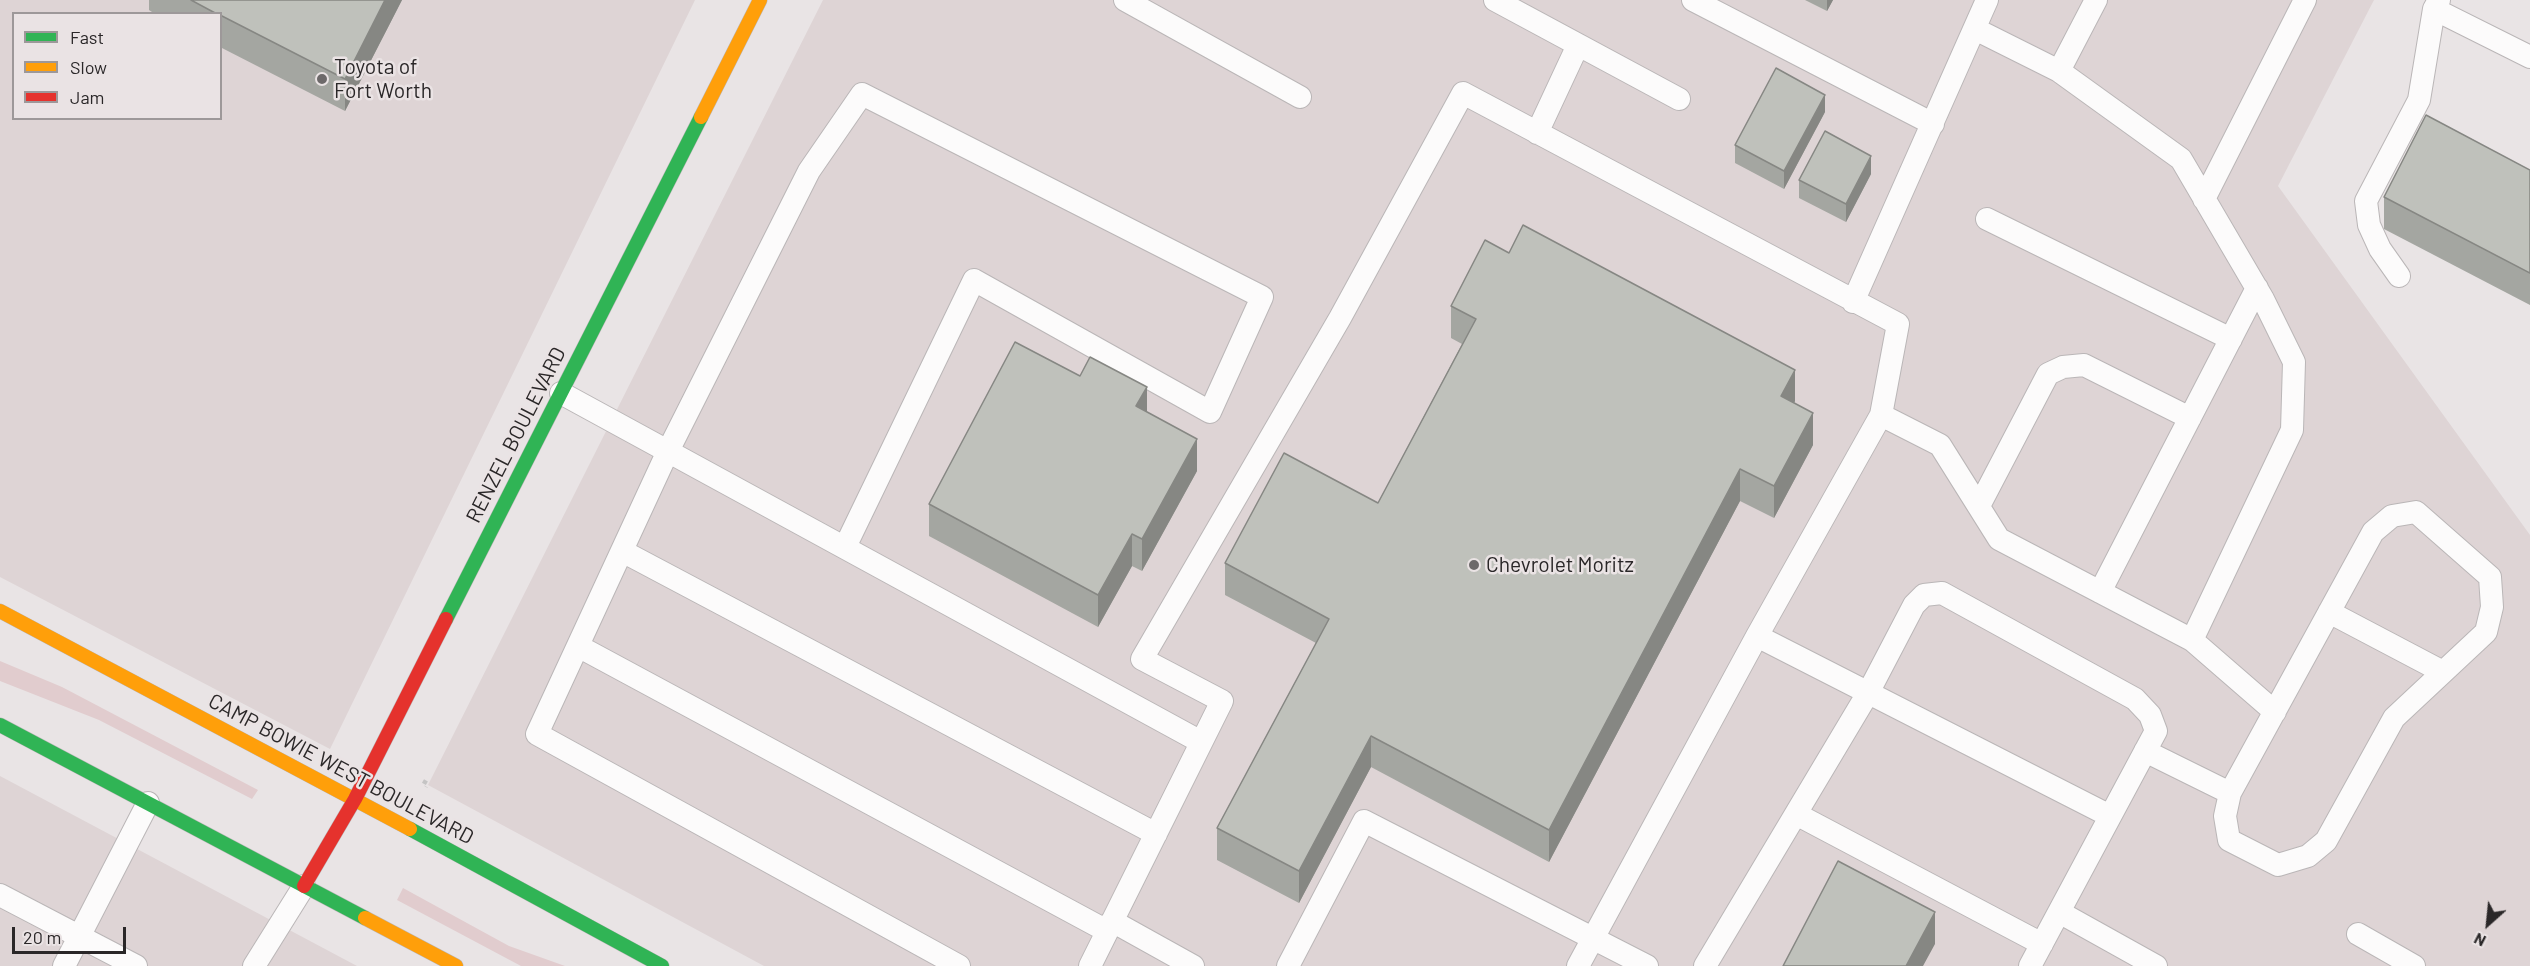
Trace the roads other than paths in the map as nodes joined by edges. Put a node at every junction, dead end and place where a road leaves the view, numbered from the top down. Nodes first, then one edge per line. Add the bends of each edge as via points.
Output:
1 (760, 0) edge
2 (1125, 0) edge
3 (1495, 0) edge
4 (1693, 0) edge
5 (1987, 0) edge
6 (2096, 0) edge
7 (2306, 0) edge
8 (2437, 4) edge
9 (1974, 29) junction
10 (1578, 45) junction
11 (2530, 57) edge
12 (2059, 71) junction
13 (1300, 97) dead end
14 (1679, 99) dead end
15 (1932, 124) junction
16 (1538, 133) junction
17 (2204, 199) junction
18 (1988, 219) dead end
19 (2399, 276) dead end
20 (2257, 288) junction
21 (1853, 302) junction
22 (2230, 339) junction
23 (561, 393) junction
24 (1881, 415) junction
25 (2190, 418) junction
26 (668, 451) junction
27 (1979, 506) junction
28 (845, 548) junction
29 (622, 551) junction
30 (2100, 591) junction
31 (0, 611) edge
32 (2329, 612) junction
33 (1757, 636) junction
34 (2192, 640) junction
35 (578, 646) junction
36 (2443, 672) junction
37 (1868, 693) junction
38 (2275, 712) junction
39 (0, 725) edge
40 (1201, 742) junction
41 (2145, 751) junction
42 (2230, 794) junction
43 (355, 799) junction
44 (148, 803) junction
45 (1796, 814) junction
46 (2110, 816) junction
47 (1156, 834) junction
48 (304, 886) junction
49 (0, 895) edge
50 (2059, 912) junction
51 (1110, 926) junction
52 (2358, 934) dead end
53 (79, 936) junction
54 (1594, 938) junction
55 (2042, 944) junction
56 (64, 966) edge
57 (136, 966) edge
58 (254, 966) edge
59 (456, 966) edge
60 (662, 966) edge
61 (959, 966) edge
62 (1090, 966) edge
63 (1193, 966) edge
64 (1288, 966) edge
65 (1578, 966) edge
66 (1647, 966) edge
67 (1705, 966) edge
68 (2030, 966) edge
69 (2156, 966) edge
70 (2414, 966) edge

1 - 23 main road, RENZEL BOULEVARD
2 - 13 lane
3 - 10 lane
4 - 15 lane
5 - 9 lane
6 - 12 lane
7 - 17 lane
8 - 11 lane
8 - 19 lane via 2419,100 2366,201 2369,225
9 - 12 lane
9 - 15 lane
10 - 14 lane
10 - 16 lane
12 - 17 lane via 2181,159
15 - 21 lane
16 - 21 lane
16 - 40 lane via 1463,93 1340,318 1142,659 1222,701
17 - 20 lane
18 - 22 lane
20 - 22 lane
20 - 34 lane via 2294,362 2292,430
21 - 24 lane via 1898,324
22 - 25 lane
23 - 26 lane
23 - 43 main road, RENZEL BOULEVARD
24 - 27 lane via 1940,445
24 - 33 lane
25 - 27 lane via 2084,365 2063,367 2048,374
25 - 30 lane
26 - 28 lane
26 - 28 lane via 809,171 862,94 1262,297 1210,412 974,280
26 - 29 lane
27 - 30 lane via 1999,539
28 - 40 lane
29 - 35 lane
29 - 47 lane
30 - 34 lane
31 - 43 main road, CAMP BOWIE WEST BOULEVARD
32 - 36 lane
32 - 36 lane via 2373,532 2392,516 2416,512 2490,577 2492,606 2486,632
32 - 38 lane
33 - 37 lane
33 - 54 lane
34 - 38 lane
35 - 51 lane
35 - 61 lane via 537,734
36 - 42 lane via 2394,718 2326,841 2308,856 2278,865 2229,840 2224,816
37 - 41 lane via 1914,605 1924,595 1942,593 2135,699 2150,715 2156,731
37 - 45 lane
37 - 46 lane
38 - 42 lane
39 - 44 main road
40 - 47 lane
41 - 42 lane
41 - 46 lane
43 - 48 main road, RENZEL BOULEVARD
43 - 60 main road, CAMP BOWIE WEST BOULEVARD
44 - 48 main road
44 - 53 lane
45 - 55 lane
45 - 67 lane
46 - 50 lane
47 - 51 lane
48 - 58 lane
48 - 59 main road
49 - 53 lane
50 - 55 lane
50 - 69 lane
51 - 62 lane
51 - 63 lane
52 - 70 lane
53 - 56 lane
53 - 57 lane
54 - 64 lane via 1364,820
54 - 65 lane
54 - 66 lane
55 - 68 lane

